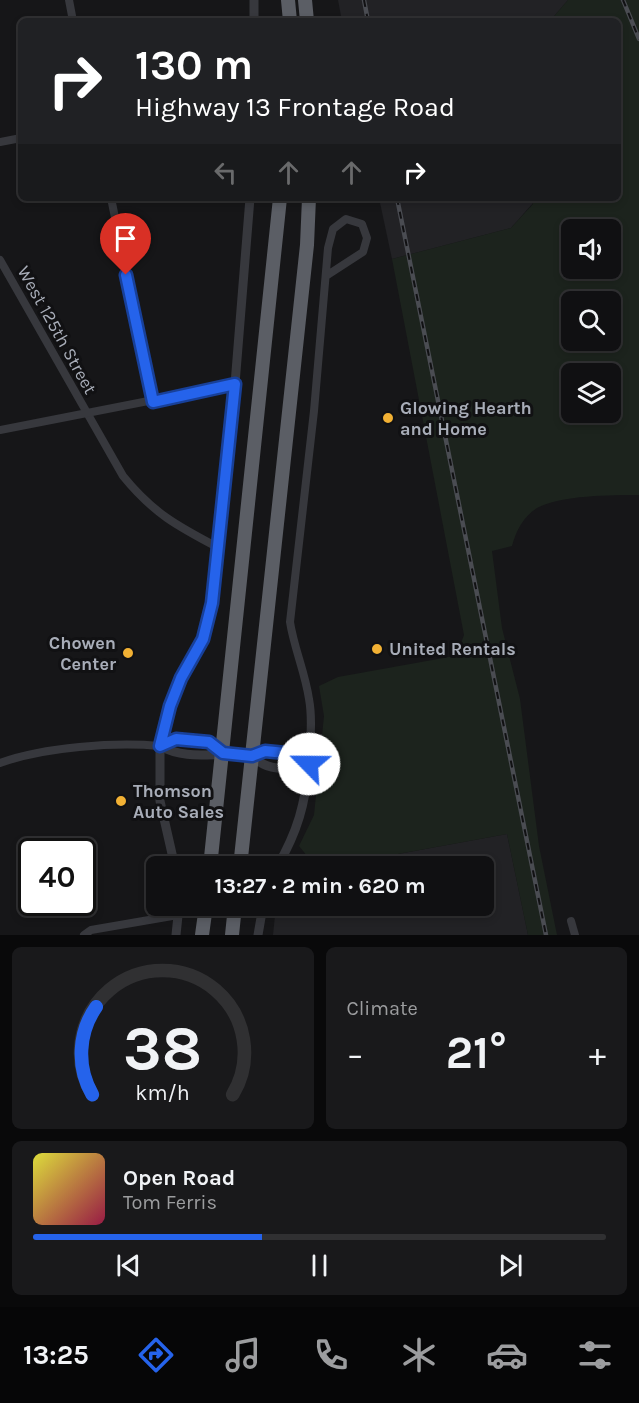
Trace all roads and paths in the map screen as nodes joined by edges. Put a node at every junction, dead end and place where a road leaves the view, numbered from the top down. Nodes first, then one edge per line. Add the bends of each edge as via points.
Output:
1 (69, 0) edge
2 (254, 0) edge
3 (288, 0) edge
4 (305, 0) edge
5 (72, 18) edge
6 (254, 18) edge
7 (290, 18) edge
8 (307, 18) edge
9 (18, 139) edge
10 (0, 142) edge
11 (112, 201) edge
12 (250, 201) edge
13 (280, 201) edge
14 (309, 201) edge
15 (0, 260) edge
16 (326, 276) junction
17 (235, 384) junction
18 (153, 402) junction
19 (87, 414) junction
20 (0, 430) edge
21 (219, 548) junction
22 (160, 746) junction
23 (223, 753) junction
24 (252, 756) junction
25 (0, 763) edge
26 (309, 764) junction
27 (172, 856) edge
28 (211, 856) edge
29 (241, 856) edge
30 (283, 856) edge
31 (155, 916) edge
32 (178, 916) edge
33 (205, 916) edge
34 (234, 916) edge
35 (261, 916) edge
36 (571, 921) dead end
37 (84, 935) edge
38 (176, 935) edge
39 (202, 935) edge
40 (232, 935) edge
41 (258, 935) edge
42 (575, 935) edge

1 - 5 street
2 - 6 street
3 - 7 highway
4 - 8 highway
9 - 10 street
11 - 18 street
12 - 17 street
13 - 23 highway
14 - 24 highway
15 - 19 street, West 125th Street
16 - 16 street via 363,252 368,238 362,225 346,219 333,229
16 - 26 street via 290,622 309,695
17 - 18 street
17 - 21 street
18 - 19 street
19 - 20 street
19 - 21 street, West 125th Street via 123,476 144,501 172,524
21 - 22 street via 203,639 181,678
22 - 23 street via 175,754 208,757
22 - 23 street via 176,739 209,742
22 - 25 street via 90,746
22 - 27 street via 160,801
23 - 24 street
23 - 28 highway
24 - 26 street via 265,766 295,769
24 - 26 street via 265,751 296,754
24 - 29 highway
26 - 30 street via 305,804
31 - 37 street
32 - 38 street
33 - 39 highway
34 - 40 highway
35 - 41 street
36 - 42 street

